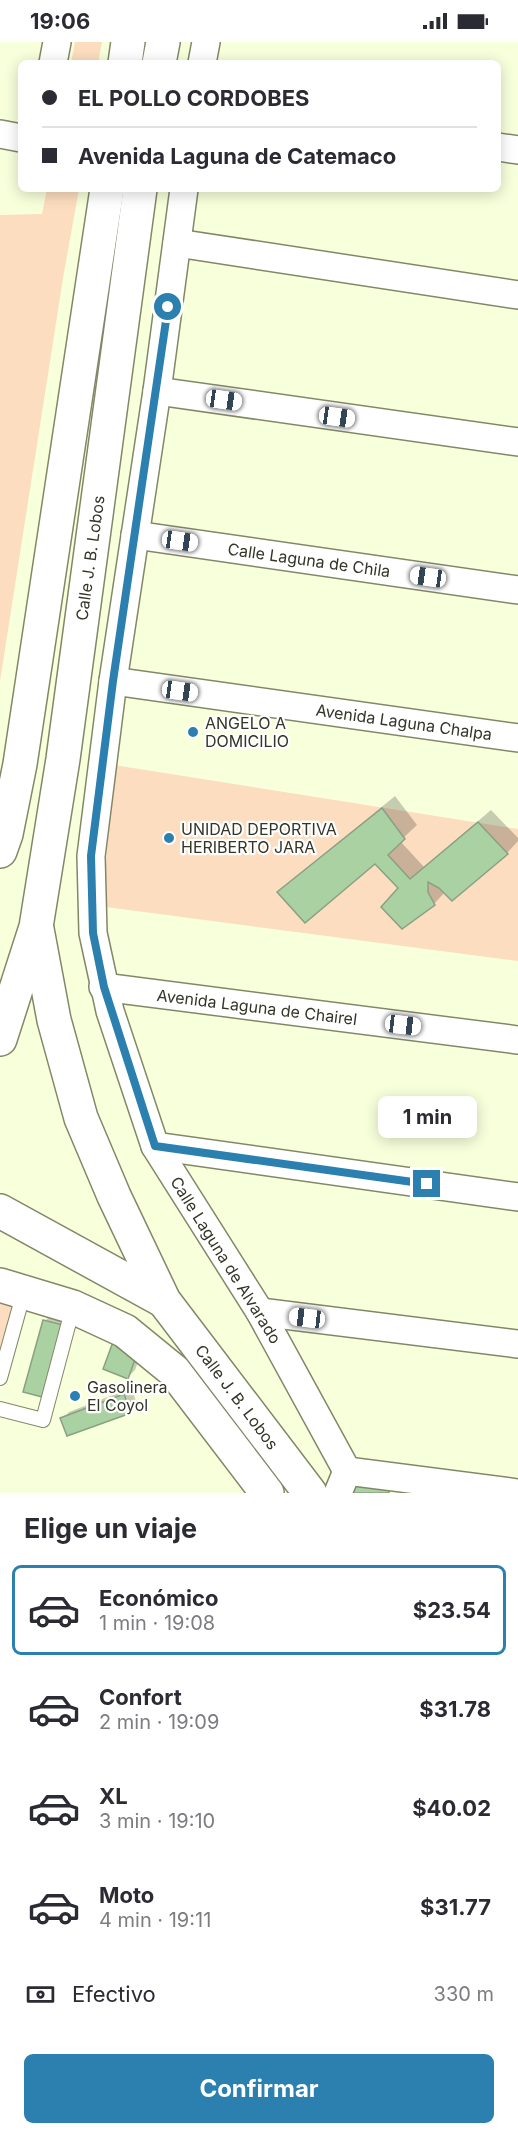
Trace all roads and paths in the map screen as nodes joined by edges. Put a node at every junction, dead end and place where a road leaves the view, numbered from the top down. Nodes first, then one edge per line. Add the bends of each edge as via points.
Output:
1 (57, 42) edge
2 (128, 42) edge
3 (163, 42) edge
4 (206, 42) edge
5 (54, 60) edge
6 (125, 60) edge
7 (160, 60) edge
8 (203, 60) edge
9 (0, 134) edge
10 (18, 137) edge
11 (501, 147) edge
12 (518, 150) edge
13 (107, 192) edge
14 (140, 192) edge
15 (184, 192) edge
16 (177, 243) junction
17 (518, 295) edge
18 (157, 391) junction
19 (518, 442) edge
20 (135, 535) junction
21 (518, 590) edge
22 (113, 681) junction
23 (518, 738) edge
24 (0, 851) edge
25 (36, 927) junction
26 (104, 987) junction
27 (0, 1039) edge
28 (518, 1040) edge
29 (155, 1146) junction
30 (518, 1197) edge
31 (0, 1211) edge
32 (10, 1296) edge
33 (164, 1301) junction
34 (73, 1307) junction
35 (260, 1312) junction
36 (518, 1344) edge
37 (0, 1378) edge
38 (0, 1408) edge
39 (342, 1482) edge
40 (267, 1493) edge
41 (310, 1493) edge
42 (518, 1493) edge

1 - 5 street
2 - 6 main road
3 - 7 main road
4 - 8 street
9 - 10 street
11 - 12 street
13 - 24 main road via 20,764
14 - 25 main road, Calle J. B. Lobos via 63,759
15 - 16 street, Calle Laguna de Alvarado
16 - 17 street
16 - 18 street, Calle Laguna de Alvarado
18 - 19 street
18 - 20 street, Calle Laguna de Alvarado
20 - 21 street, Calle Laguna de Chila
20 - 22 street, Calle Laguna de Alvarado
22 - 23 street, Avenida Laguna Chalpa
22 - 26 street, Calle Laguna de Alvarado via 91,856 93,933
25 - 27 main road
25 - 33 main road via 54,1020 81,1119
26 - 28 street, Avenida Laguna de Chairel
26 - 29 street, Calle Laguna de Alvarado
29 - 30 street
29 - 35 street, Calle Laguna de Alvarado
31 - 33 main road
32 - 34 main road, Calle J. B. Lobos
32 - 37 lane
33 - 41 main road, Calle J. B. Lobos
34 - 38 lane via 43,1420
34 - 40 main road, Calle J. B. Lobos via 125,1330 174,1371
35 - 36 street
35 - 39 street, Calle Laguna de Alvarado
39 - 42 street

